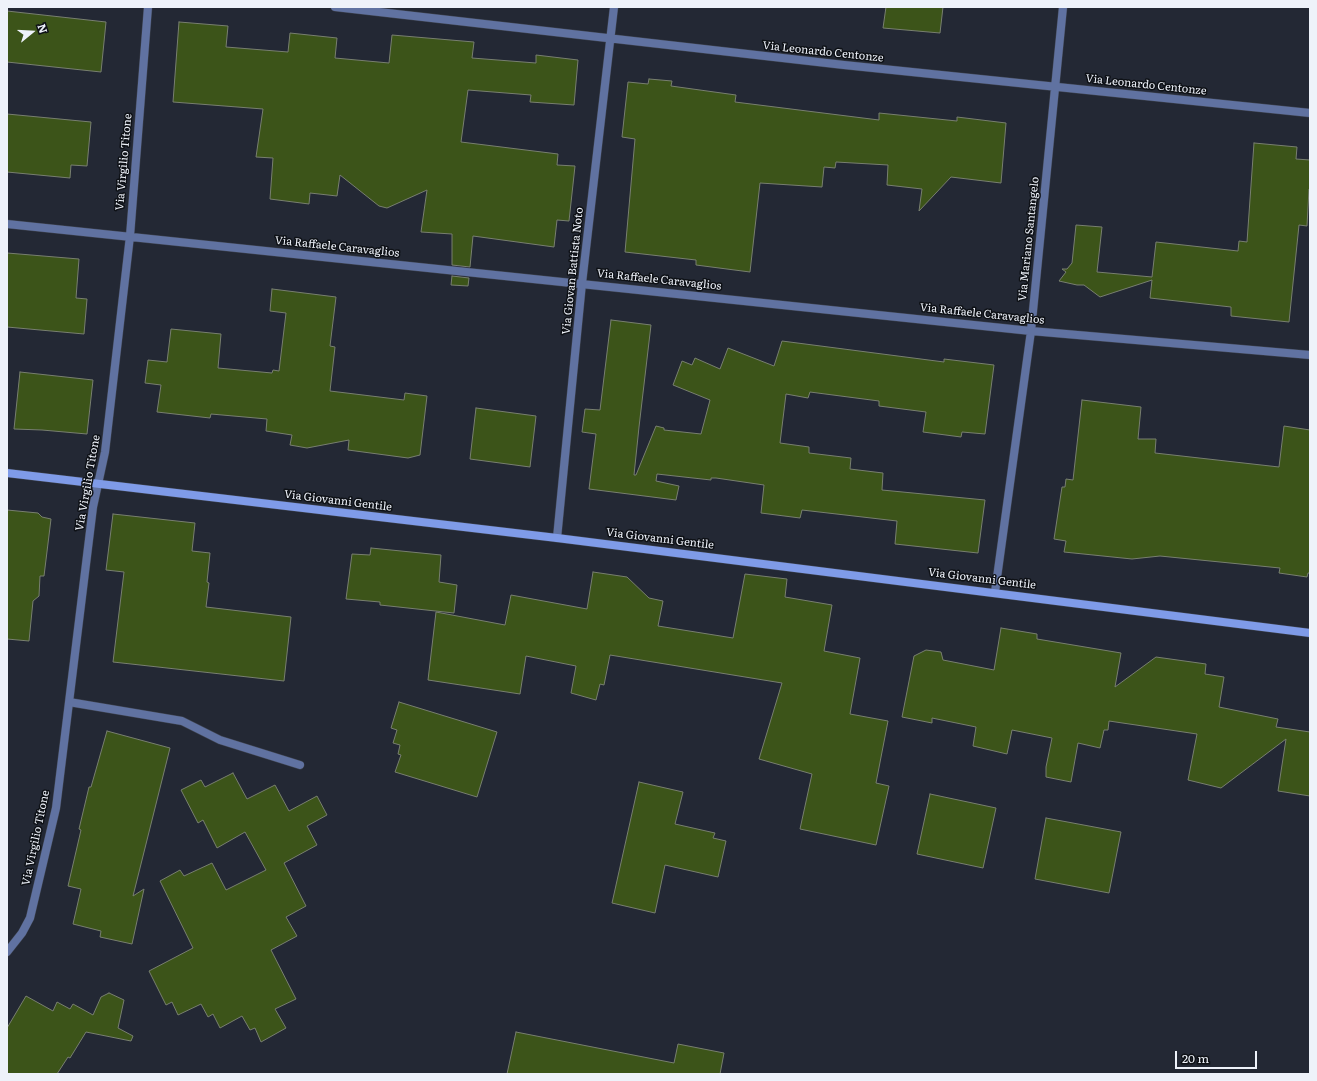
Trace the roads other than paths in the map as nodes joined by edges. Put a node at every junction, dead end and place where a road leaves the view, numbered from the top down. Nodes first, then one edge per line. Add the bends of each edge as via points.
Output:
1 (148, 7) edge
2 (335, 7) edge
3 (614, 7) edge
4 (1063, 7) edge
5 (610, 38) junction
6 (1056, 86) junction
7 (1310, 113) edge
8 (7, 224) edge
9 (130, 236) junction
10 (582, 283) junction
11 (1031, 330) junction
12 (1310, 354) edge
13 (7, 473) edge
14 (98, 484) junction
15 (557, 538) junction
16 (995, 592) junction
17 (1310, 633) edge
18 (69, 702) junction
19 (300, 765) dead end
20 (7, 952) edge

1 - 9 street, Via Virgilio Titone
2 - 5 street, Via Leonardo Centonze
3 - 5 street, Via Giovan Battista Noto
4 - 6 street, Via Mariano Santangelo
5 - 6 street, Via Leonardo Centonze
5 - 10 street, Via Giovan Battista Noto
6 - 7 street, Via Leonardo Centonze
6 - 11 street, Via Mariano Santangelo
8 - 9 street, Via Raffaele Caravaglios
9 - 10 street, Via Raffaele Caravaglios
9 - 14 street, Via Virgilio Titone via 105,452
10 - 11 street, Via Raffaele Caravaglios
10 - 15 street, Via Giovan Battista Noto
11 - 12 street, Via Raffaele Caravaglios
11 - 16 street, Via Mariano Santangelo
13 - 14 main road, Via Giovanni Gentile
14 - 15 main road, Via Giovanni Gentile
14 - 18 street, Via Virgilio Titone
15 - 16 main road, Via Giovanni Gentile
16 - 17 main road, Via Giovanni Gentile
18 - 19 street via 182,722 220,740
18 - 20 street, Via Virgilio Titone via 56,808 30,918

